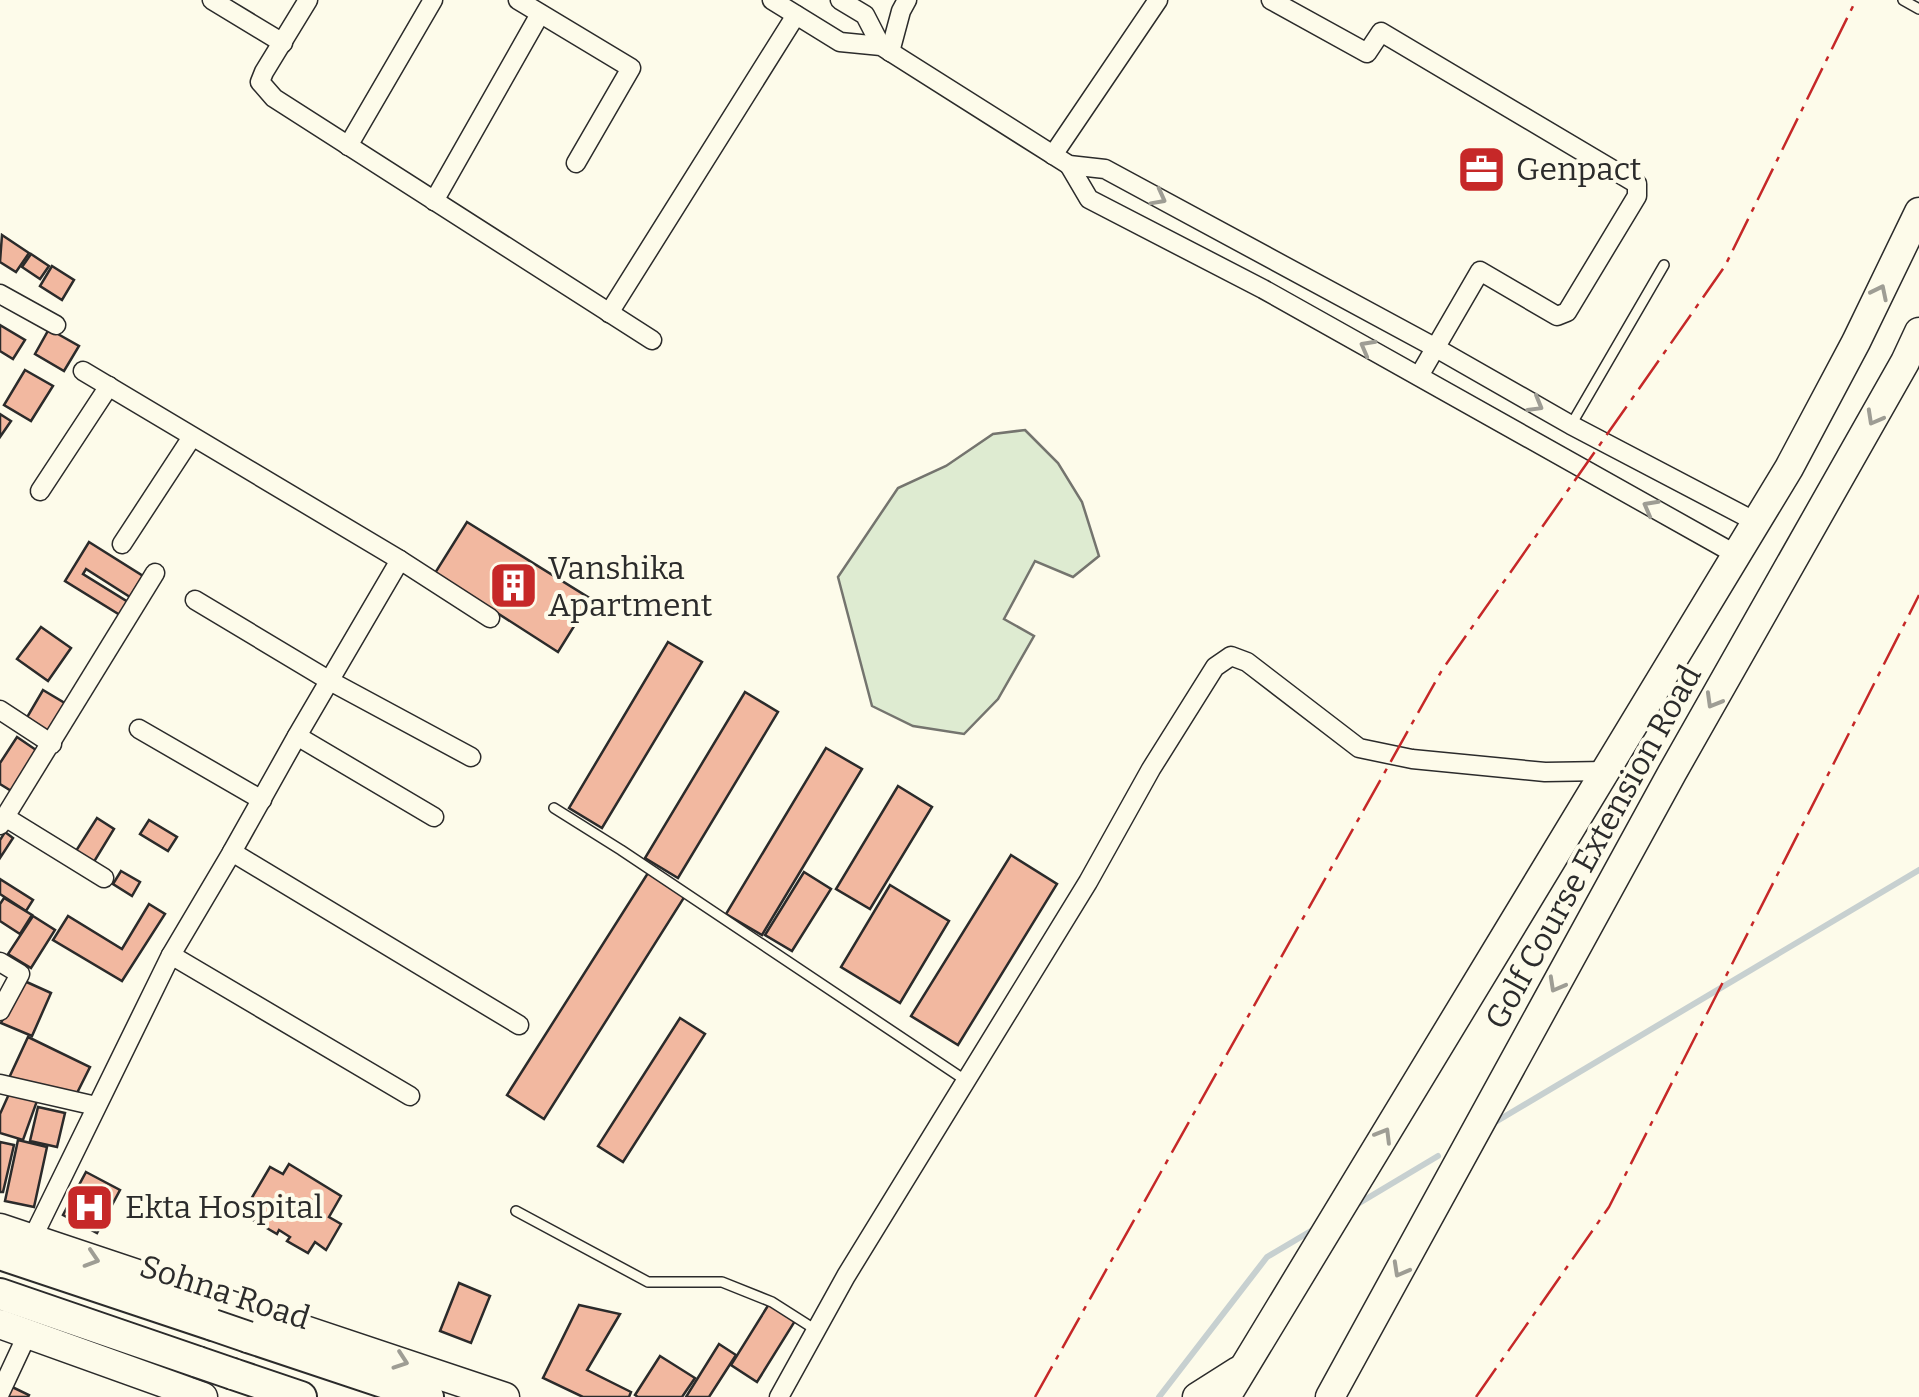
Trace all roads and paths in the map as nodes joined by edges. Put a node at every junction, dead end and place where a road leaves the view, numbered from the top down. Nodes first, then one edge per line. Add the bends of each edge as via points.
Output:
1 (212, 0) edge
2 (308, 0) edge
3 (434, 0) edge
4 (518, 0) edge
5 (772, 0) edge
6 (840, 0) edge
7 (908, 0) edge
8 (1158, 0) edge
9 (1271, 0) edge
10 (1903, 0) edge
11 (1919, 9) edge
12 (540, 14) junction
13 (796, 15) junction
14 (283, 43) junction
15 (886, 49) junction
16 (348, 146) junction
17 (1061, 160) junction
18 (576, 162) dead end
19 (434, 201) junction
20 (1919, 212) edge
21 (1664, 265) dead end
22 (0, 294) edge
23 (610, 313) junction
24 (56, 325) dead end
25 (652, 340) dead end
26 (1436, 348) junction
27 (1916, 348) edge
28 (83, 370) dead end
29 (1419, 376) junction
30 (1499, 384) junction
31 (108, 386) junction
32 (1483, 412) junction
33 (1571, 425) junction
34 (192, 436) junction
35 (40, 491) dead end
36 (1756, 522) junction
37 (122, 544) dead end
38 (1735, 554) junction
39 (400, 560) junction
40 (154, 573) dead end
41 (195, 600) dead end
42 (490, 618) dead end
43 (330, 682) junction
44 (0, 710) edge
45 (139, 729) dead end
46 (297, 736) junction
47 (52, 744) junction
48 (471, 757) dead end
49 (1605, 771) junction
50 (262, 800) junction
51 (554, 808) dead end
52 (5, 810) edge
53 (434, 817) dead end
54 (232, 852) junction
55 (104, 878) dead end
56 (170, 955) junction
57 (0, 962) edge
58 (0, 1011) edge
59 (520, 1025) dead end
60 (965, 1080) junction
61 (0, 1084) edge
62 (410, 1096) dead end
63 (96, 1106) junction
64 (516, 1211) dead end
65 (0, 1228) edge
66 (32, 1239) junction
67 (0, 1254) edge
68 (0, 1294) edge
69 (244, 1322) junction
70 (0, 1324) edge
71 (816, 1330) junction
72 (28, 1334) junction
73 (1243, 1368) junction
74 (0, 1393) edge
75 (203, 1397) edge
76 (301, 1397) edge
77 (428, 1397) edge
78 (505, 1397) edge
79 (779, 1397) edge
80 (1196, 1397) edge
81 (1226, 1397) edge
82 (1330, 1397) edge

1 - 14 street
2 - 14 street
3 - 16 street
4 - 12 street
5 - 13 street
6 - 15 street via 865,15
7 - 15 street
8 - 17 street
9 - 26 street via 1367,54 1381,32 1637,184 1637,196 1567,312 1557,316 1480,272
10 - 11 lane
12 - 18 street via 631,68
12 - 19 street
13 - 15 street via 840,42
13 - 23 street
14 - 16 street via 260,82
15 - 17 street
16 - 19 street
17 -> 26 street via 1105,169
29 -> 17 street via 1089,199
19 - 23 street
36 -> 20 main road
21 - 33 lane
22 - 24 street
23 - 25 street
26 - 29 street
26 - 30 street
27 -> 82 main road, Golf Course Extension Road via 1672,773
28 - 31 street
29 - 32 street
30 - 32 street
30 -> 33 street
31 - 34 street
31 - 35 street
38 -> 32 street
33 - 36 street
34 - 37 street
34 - 39 street
36 - 38 main road
38 - 49 main road
39 - 42 street
39 - 43 street
40 - 47 street
41 - 43 street
43 - 46 street
43 - 48 street
44 - 47 street
45 - 50 street
46 - 50 street
46 - 53 street
47 - 52 street
49 - 60 street via 1545,772 1359,748 1231,656 1215,666
73 -> 49 main road
50 - 54 street
51 - 60 lane
52 - 55 street
54 - 56 street
54 - 59 street
56 - 62 street
56 - 63 street
57 - 58 street via 20,974
60 - 71 street
61 - 63 street
63 - 66 street
64 - 71 lane via 648,1282 722,1282
65 - 66 main road
66 -> 69 main road
67 - 69 highway, Sohna Road, bridge via 213,1325
68 - 76 highway, bridge
69 - 75 main road
69 - 77 highway, Sohna Road
69 -> 78 main road
70 - 72 main road
71 - 79 street
72 - 74 street
72 - 75 main road
73 - 80 main road
73 - 81 main road

